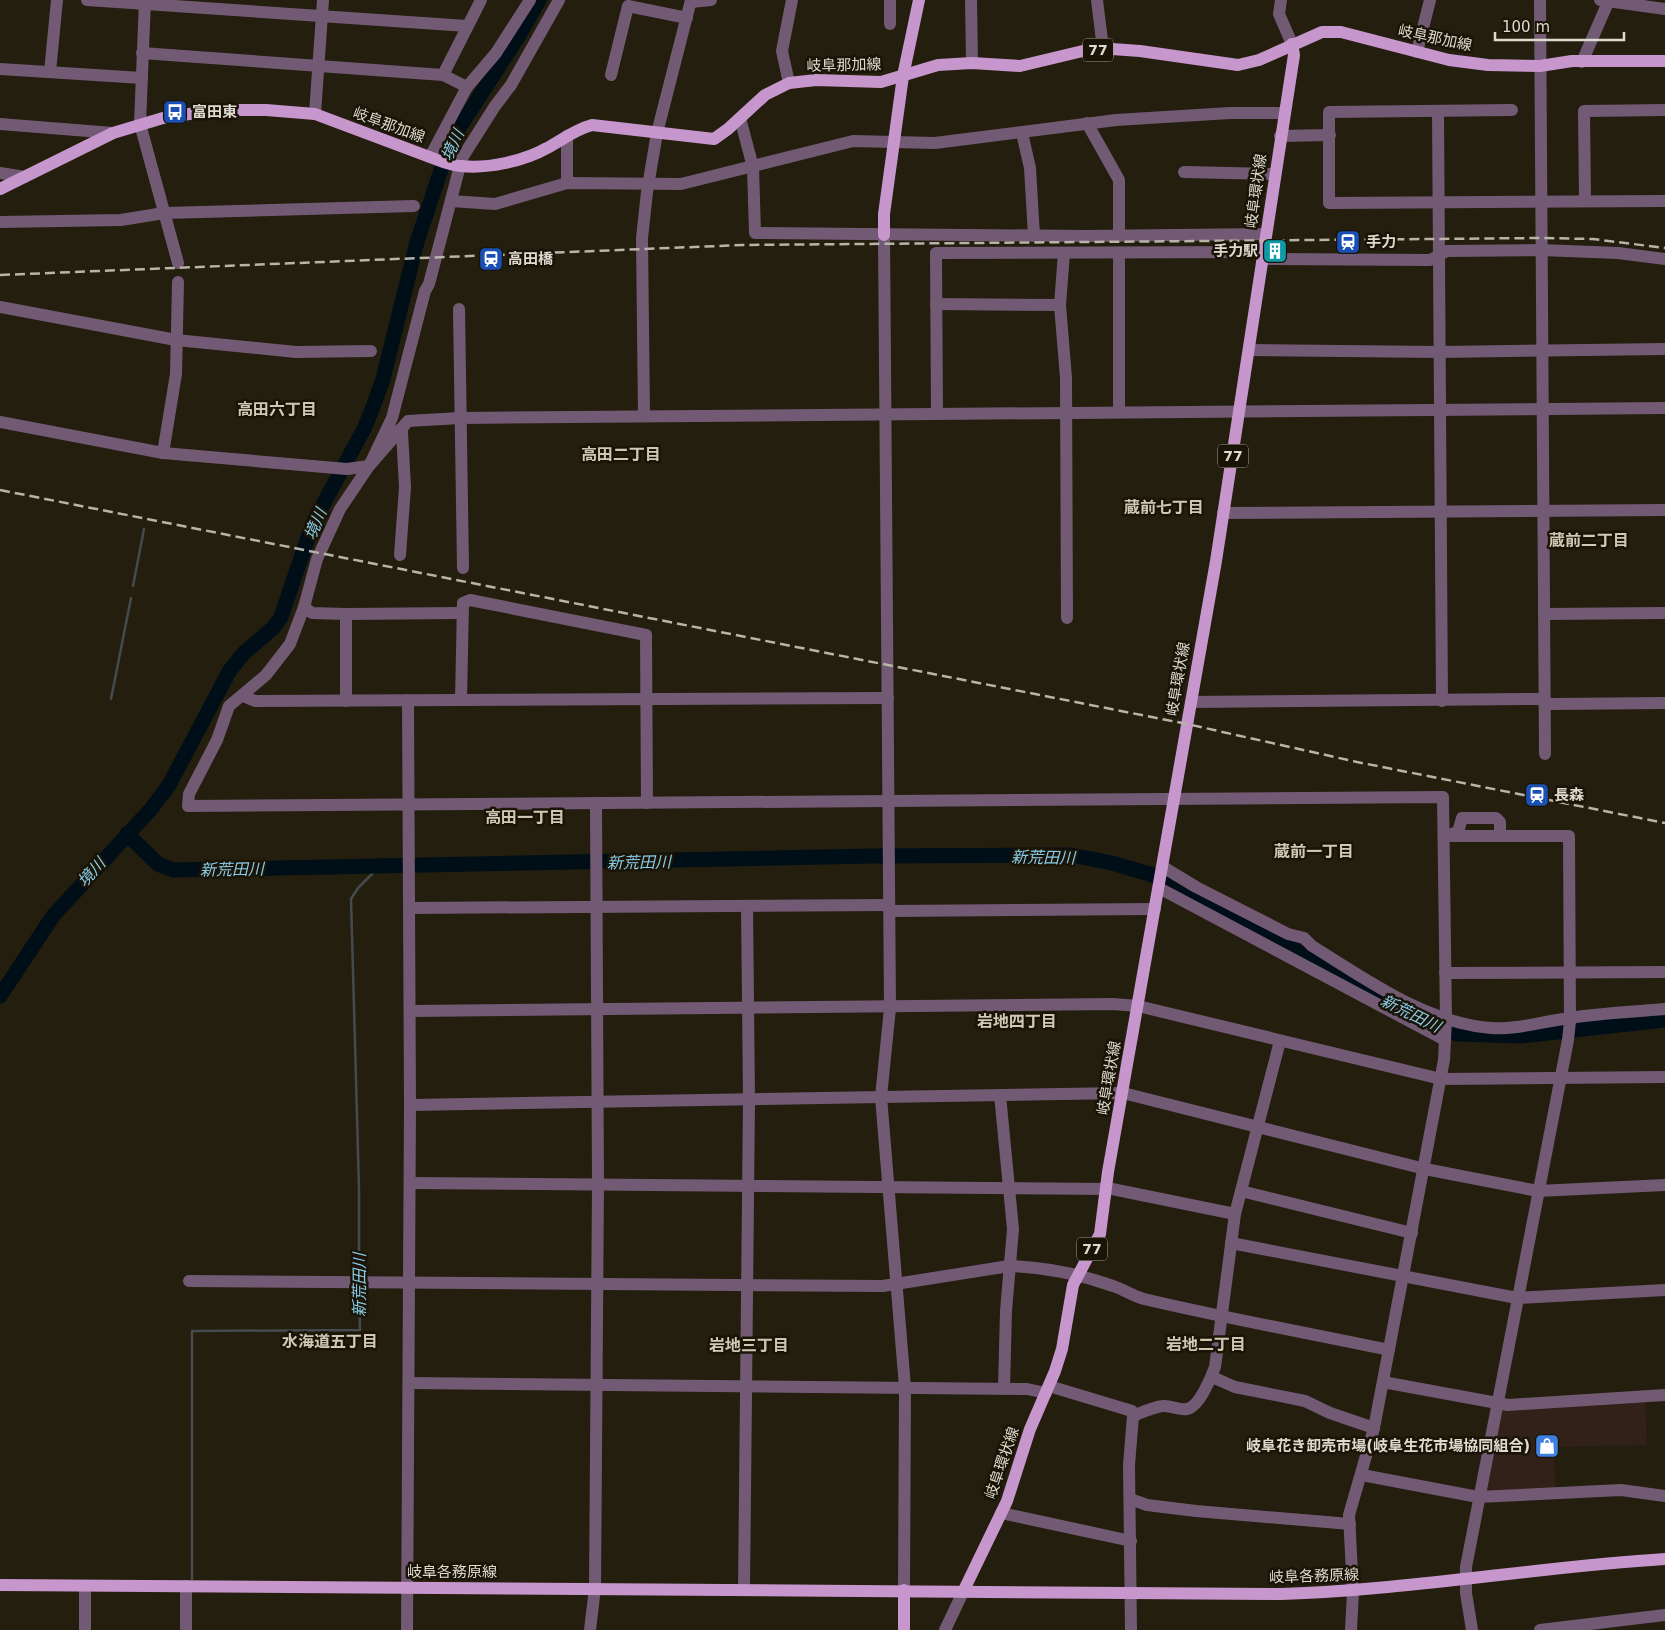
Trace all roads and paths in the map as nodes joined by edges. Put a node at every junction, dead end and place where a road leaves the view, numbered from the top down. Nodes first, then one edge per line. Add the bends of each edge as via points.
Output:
1 (57, 0) edge
2 (87, 0) edge
3 (323, 0) edge
4 (481, 0) edge
5 (530, 0) edge
6 (559, 0) edge
7 (711, 0) edge
8 (792, 0) edge
9 (890, 0) edge
10 (919, 0) edge
11 (971, 0) edge
12 (1097, 0) edge
13 (1282, 0) edge
14 (1430, 0) edge
15 (1540, 0) edge
16 (1606, 0) edge
17 (691, 1) edge
18 (145, 2) edge
19 (1665, 9) edge
20 (322, 16) junction
21 (687, 18) junction
22 (890, 24) dead end
23 (467, 26) junction
24 (1292, 44) junction
25 (1103, 49) junction
26 (1417, 52) junction
27 (142, 53) junction
28 (1665, 61) edge
29 (1582, 62) junction
30 (972, 63) junction
31 (318, 66) junction
32 (1540, 66) junction
33 (0, 69) edge
34 (50, 72) junction
35 (443, 75) junction
36 (611, 75) dead end
37 (903, 76) junction
38 (142, 78) junction
39 (790, 83) junction
40 (467, 87) junction
41 (1512, 110) dead end
42 (1665, 110) edge
43 (1438, 112) junction
44 (1284, 113) junction
45 (315, 114) junction
46 (740, 118) junction
47 (1087, 123) junction
48 (0, 124) edge
49 (140, 124) junction
50 (657, 132) junction
51 (113, 133) junction
52 (1022, 133) junction
53 (1330, 135) junction
54 (567, 136) junction
55 (1280, 136) junction
56 (893, 143) junction
57 (433, 158) junction
58 (457, 166) junction
59 (753, 167) junction
60 (1184, 172) dead end
61 (0, 174) edge
62 (1275, 174) junction
63 (24, 177) junction
64 (567, 183) junction
65 (648, 185) junction
66 (0, 189) edge
67 (1665, 200) edge
68 (451, 201) junction
69 (1585, 201) junction
70 (1438, 202) junction
71 (1539, 202) junction
72 (414, 206) dead end
73 (164, 213) junction
74 (0, 222) edge
75 (1266, 234) junction
76 (884, 235) junction
77 (1034, 236) junction
78 (1118, 236) junction
79 (1541, 250) junction
80 (1064, 253) junction
81 (1119, 253) junction
82 (1263, 256) junction
83 (1438, 257) junction
84 (1665, 259) edge
85 (178, 263) dead end
86 (178, 282) dead end
87 (936, 304) junction
88 (1060, 305) junction
89 (0, 307) edge
90 (459, 309) dead end
91 (176, 340) junction
92 (1541, 349) junction
93 (1665, 349) edge
94 (1249, 350) junction
95 (371, 351) dead end
96 (1440, 352) junction
97 (1665, 408) edge
98 (1542, 409) junction
99 (1440, 410) junction
100 (1119, 411) junction
101 (1240, 411) junction
102 (1066, 412) junction
103 (937, 413) junction
104 (886, 414) junction
105 (644, 416) junction
106 (460, 418) junction
107 (0, 422) edge
108 (404, 426) junction
109 (163, 453) junction
110 (364, 467) junction
111 (1543, 510) junction
112 (1665, 510) edge
113 (1441, 511) junction
114 (1223, 513) junction
115 (400, 555) dead end
116 (463, 568) dead end
117 (304, 607) junction
118 (461, 613) junction
119 (1665, 613) edge
120 (346, 614) junction
121 (1544, 614) junction
122 (1067, 618) dead end
123 (243, 696) junction
124 (888, 698) junction
125 (408, 700) junction
126 (461, 700) junction
127 (646, 700) junction
128 (346, 701) junction
129 (1442, 701) junction
130 (1544, 701) junction
131 (1191, 702) junction
132 (1665, 703) edge
133 (1544, 754) dead end
134 (1175, 798) junction
135 (889, 801) junction
136 (647, 803) junction
137 (596, 804) junction
138 (408, 805) junction
139 (1444, 836) junction
140 (1500, 836) junction
141 (1163, 867) junction
142 (1159, 888) junction
143 (747, 906) junction
144 (597, 907) junction
145 (410, 908) junction
146 (889, 908) junction
147 (1155, 909) junction
148 (1570, 972) junction
149 (1665, 972) edge
150 (1445, 973) junction
151 (1138, 1006) junction
152 (749, 1008) junction
153 (890, 1008) junction
154 (1665, 1009) edge
155 (597, 1010) junction
156 (410, 1011) junction
157 (1446, 1018) junction
158 (1570, 1019) junction
159 (1446, 1038) junction
160 (1280, 1041) junction
161 (1665, 1077) edge
162 (1560, 1078) junction
163 (1441, 1079) junction
164 (1123, 1093) junction
165 (1000, 1095) junction
166 (881, 1097) junction
167 (749, 1099) junction
168 (598, 1102) junction
169 (410, 1105) junction
170 (1257, 1127) junction
171 (1424, 1169) junction
172 (410, 1183) junction
173 (598, 1184) junction
174 (1665, 1185) edge
175 (748, 1186) junction
176 (888, 1186) junction
177 (1009, 1187) junction
178 (1106, 1189) junction
179 (1241, 1191) junction
180 (1538, 1191) junction
181 (1235, 1214) junction
182 (1412, 1233) junction
183 (1231, 1243) junction
184 (1009, 1266) junction
185 (1077, 1274) junction
186 (1403, 1277) junction
187 (189, 1282) dead end
188 (410, 1282) junction
189 (597, 1284) junction
190 (747, 1285) junction
191 (897, 1286) junction
192 (1665, 1290) edge
193 (1518, 1298) junction
194 (1223, 1316) junction
195 (1389, 1350) junction
196 (1212, 1377) junction
197 (1383, 1382) junction
198 (409, 1383) junction
199 (597, 1384) junction
200 (746, 1386) junction
201 (905, 1387) junction
202 (1004, 1388) junction
203 (1048, 1390) junction
204 (1665, 1395) edge
205 (1496, 1404) junction
206 (1133, 1416) junction
207 (1374, 1428) junction
208 (1362, 1475) junction
209 (1665, 1496) edge
210 (1478, 1497) junction
211 (1130, 1499) junction
212 (1002, 1513) junction
213 (1350, 1524) junction
214 (1131, 1541) junction
215 (1665, 1559) edge
216 (1466, 1579) junction
217 (0, 1585) edge
218 (85, 1586) junction
219 (186, 1586) junction
220 (407, 1588) junction
221 (595, 1588) junction
222 (744, 1590) junction
223 (904, 1590) junction
224 (963, 1592) junction
225 (1353, 1592) junction
226 (1132, 1593) junction
227 (1665, 1615) edge
228 (1639, 1624) edge
229 (85, 1630) edge
230 (186, 1630) edge
231 (407, 1630) edge
232 (590, 1630) edge
233 (904, 1630) edge
234 (945, 1630) edge
235 (1131, 1630) edge
236 (1351, 1630) edge
237 (1472, 1630) edge
238 (1540, 1630) edge

1 - 34 street
2 - 18 street
3 - 20 street
4 - 23 street
5 - 40 street via 496,53
6 - 58 street via 511,85
7 - 17 street
8 - 39 street via 782,51
9 - 22 street
10 - 37 main road
11 - 30 street
12 - 25 street
13 - 24 street via 1279,14
14 - 26 street
15 - 32 street
16 - 19 street
16 - 29 street
17 - 21 street
18 - 20 street
18 - 27 street
20 - 23 street
20 - 31 street
21 - 36 street via 628,6
21 - 50 street
23 - 35 street
24 - 25 main road, 77 via 1259,60 1238,65
24 - 26 main road, 岐阜那加線 via 1322,32 1340,32
24 - 44 main road, 岐阜環状線 / 77 via 1294,55
25 - 30 main road, 77 via 1020,66
26 - 32 main road, 岐阜那加線 via 1488,65
27 - 31 street
27 - 38 street
28 - 29 main road, 岐阜那加線
29 - 32 main road, 岐阜那加線
30 - 37 main road, 77 via 938,65
31 - 35 street
31 - 45 street
32 - 71 street
33 - 34 street
34 - 38 street
35 - 40 street
37 - 39 main road, 岐阜那加線 via 881,82 816,80
37 - 56 main road
38 - 49 street
39 - 46 main road, 岐阜那加線 via 764,95
40 - 57 street
41 - 43 street
42 - 69 street via 1584,110
43 - 53 street via 1329,112
43 - 70 street
44 - 47 street via 1230,113
44 - 55 main road, 岐阜環状線 / 77
45 - 49 main road, 岐阜那加線 via 215,110
45 - 57 main road, 岐阜那加線
46 - 50 main road, 岐阜那加線 via 714,138
46 - 59 street
47 - 52 street
47 - 78 street via 1119,180
48 - 51 street
49 - 51 main road, 岐阜那加線
49 - 73 street
50 - 54 main road, 岐阜那加線 via 592,125
50 - 65 street
51 - 63 main road, 岐阜那加線
52 - 56 street via 934,143
52 - 77 street via 1030,168
53 - 55 street
53 - 70 street via 1329,203
54 - 58 main road, 岐阜那加線 via 546,149 518,159 484,166
54 - 64 street
55 - 62 main road, 岐阜環状線 / 77
56 - 59 street via 853,141
56 - 76 main road
57 - 58 main road, 岐阜那加線
58 - 68 street
59 - 65 street via 681,184
59 - 76 street via 755,233
60 - 62 street
61 - 63 street
62 - 75 main road, 岐阜環状線 / 77
63 - 66 main road, 岐阜那加線
64 - 65 street
64 - 68 street via 495,204
65 - 105 street via 642,238
67 - 69 street
68 - 110 street via 392,418
69 - 71 street
70 - 71 street
70 - 83 street
71 - 79 street
72 - 73 street
73 - 74 street via 121,220
73 - 85 street
75 - 78 street
75 - 82 main road, 岐阜環状線 / 77
76 - 77 street
76 - 104 street
77 - 78 street
79 - 83 street via 1447,251
79 - 84 street
79 - 92 street
80 - 81 street
80 - 87 street via 936,254
80 - 88 street
81 - 82 street
81 - 100 street
82 - 83 street via 1430,260
82 - 94 main road, 岐阜環状線 / 77
83 - 96 street
86 - 91 street
87 - 88 street
87 - 103 street
88 - 102 street
89 - 91 street
90 - 106 street
91 - 95 street via 296,352
91 - 109 street via 172,407
92 - 93 street
92 - 96 street
92 - 98 street
94 - 96 street
94 - 101 main road, 岐阜環状線 / 77
96 - 99 street
97 - 98 street
98 - 99 street
98 - 111 street
99 - 101 street
99 - 113 street
100 - 101 street
100 - 102 street
101 - 114 main road, 岐阜環状線 / 77
102 - 103 street
102 - 122 street
103 - 104 street
104 - 105 street
104 - 124 street
105 - 106 street
106 - 108 street
106 - 116 street
107 - 109 street
108 - 110 street
108 - 115 street via 405,487
109 - 110 street via 325,467
110 - 117 street via 317,559
111 - 112 street
111 - 113 street
111 - 121 street
113 - 114 street
113 - 129 street
114 - 131 main road, 岐阜環状線 / 77
117 - 120 street via 312,613
117 - 123 street via 290,644 266,675
118 - 120 street
118 - 126 street
118 - 127 street via 463,603 470,600 646,635
119 - 121 street
120 - 128 street
121 - 130 street
123 - 128 street via 255,701
123 - 138 street via 229,706 217,740 189,794 188,806
124 - 127 street
124 - 135 street
125 - 126 street
125 - 128 street
125 - 138 street
126 - 127 street
127 - 136 street
129 - 130 street
129 - 131 street
130 - 132 street via 1551,704
130 - 133 street
131 - 134 main road, 岐阜環状線 / 77
134 - 135 street
134 - 139 street via 1444,797
134 - 141 main road, 岐阜環状線 / 77
135 - 136 street
135 - 146 street
136 - 137 street
137 - 138 street
137 - 144 street
138 - 145 street
139 - 140 street
139 - 140 street via 1458,832 1462,818 1496,818 1500,822
139 - 150 street
140 - 148 street via 1569,836
141 - 142 main road, 岐阜環状線 / 77
141 - 157 street via 1288,934 1304,938 1312,946 1421,1010
142 - 147 main road, 岐阜環状線 / 77
142 - 159 street
143 - 144 street
143 - 146 street
143 - 152 street
144 - 145 street
144 - 155 street
145 - 156 street
146 - 147 street
146 - 153 street
147 - 151 main road, 岐阜環状線 / 77
148 - 149 street
148 - 150 street
148 - 158 street
150 - 157 street
151 - 153 street
151 - 160 street
151 - 164 main road, 岐阜環状線 / 77
152 - 153 street
152 - 155 street
152 - 167 street
153 - 166 street
154 - 158 street
155 - 156 street
155 - 168 street
156 - 169 street
157 - 158 street via 1492,1028
157 - 159 street
158 - 162 street
159 - 163 street
160 - 163 street
160 - 170 street
161 - 162 street
162 - 163 street
162 - 180 street
163 - 171 street
164 - 165 street
164 - 170 street
164 - 178 main road, 岐阜環状線 / 77
165 - 166 street
165 - 177 street
166 - 167 street
166 - 176 street
167 - 168 street
167 - 175 street
168 - 169 street
168 - 173 street
169 - 172 street
170 - 171 street
170 - 179 street
171 - 180 street
171 - 182 street
172 - 173 street
172 - 188 street
173 - 175 street
173 - 189 street
174 - 180 street
175 - 176 street
175 - 190 street
176 - 177 street
176 - 191 street
177 - 178 street
177 - 184 street via 1014,1237
178 - 181 street
178 - 185 main road, 岐阜環状線 / 77 via 1100,1234
179 - 181 street
179 - 182 street
180 - 193 street
181 - 183 street
182 - 186 street
183 - 186 street
183 - 194 street
184 - 185 street
184 - 191 street
184 - 202 street
185 - 194 street via 1141,1298
185 - 203 main road, 岐阜環状線 / 77 via 1062,1349
186 - 193 street
186 - 195 street
187 - 188 street
188 - 189 street
188 - 198 street
189 - 190 street
189 - 199 street
190 - 191 street
190 - 200 street
191 - 201 street
192 - 193 street
193 - 205 street
194 - 195 street
194 - 196 street
195 - 197 street
196 - 206 street via 1193,1407 1186,1410 1166,1405
196 - 207 street via 1235,1387 1305,1401
197 - 205 street
197 - 207 street
198 - 199 street
198 - 220 street
199 - 200 street
199 - 221 street
200 - 201 street
200 - 222 street
201 - 202 street
201 - 223 street
202 - 203 street
203 - 206 street via 1132,1411
203 - 212 main road, 岐阜環状線 / 77 via 1030,1429
204 - 205 street
205 - 210 street
206 - 211 street
207 - 208 street
208 - 210 street
208 - 213 street via 1349,1515
209 - 210 street via 1621,1490
210 - 216 street
211 - 213 street via 1147,1505 1196,1511
211 - 214 street
212 - 214 street
212 - 224 main road, 岐阜環状線 / 77
213 - 225 street
214 - 226 street
215 - 216 main road, 岐阜各務原線
216 - 225 main road, 岐阜各務原線
216 - 237 street
217 - 218 main road, 岐阜各務原線
218 - 219 main road, 岐阜各務原線
218 - 229 street
219 - 220 main road, 岐阜各務原線
219 - 230 street
220 - 221 main road, 岐阜各務原線
220 - 231 street
221 - 222 main road, 岐阜各務原線
221 - 232 street
222 - 223 main road, 岐阜各務原線
223 - 224 main road
223 - 233 main road
224 - 226 main road, 岐阜各務原線
224 - 234 street
225 - 226 main road, 岐阜各務原線
225 - 236 street
226 - 235 street
227 - 228 street
228 - 238 street

